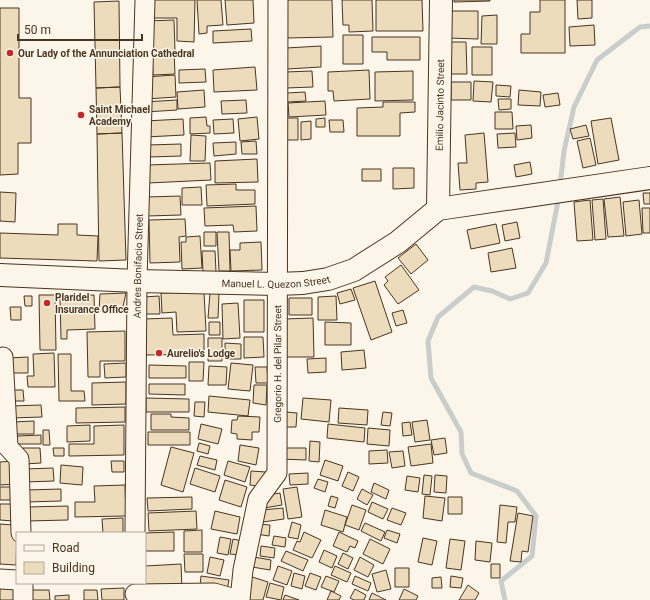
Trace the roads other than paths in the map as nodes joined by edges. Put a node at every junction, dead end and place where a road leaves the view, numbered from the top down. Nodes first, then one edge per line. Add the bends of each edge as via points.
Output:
1 (145, 0) edge
2 (278, 0) edge
3 (441, 0) edge
4 (650, 178) edge
5 (438, 209) junction
6 (0, 275) edge
7 (137, 281) junction
8 (277, 284) junction
9 (3, 357) dead end
10 (7, 455) edge
11 (21, 532) edge
12 (135, 532) edge
13 (0, 579) edge
14 (16, 580) edge
15 (23, 584) edge
16 (135, 592) edge
17 (23, 600) edge
18 (239, 600) edge

1 - 7 street, Andres Bonifacio Street
2 - 8 street, Gregorio H. del Pilar Street
3 - 5 main road, Emilio Jacinto Street
4 - 5 main road
5 - 8 main road, Manuel L. Quezon Street via 398,242 354,270 328,279
6 - 7 main road, Manuel L. Quezon Street
7 - 8 main road, Manuel L. Quezon Street
7 - 12 street, Andres Bonifacio Street
8 - 18 street, Gregorio H. del Pilar Street via 277,473 258,499
9 - 10 street
10 - 11 street via 19,459
13 - 14 street
15 - 17 street
16 - 18 street via 214,593

